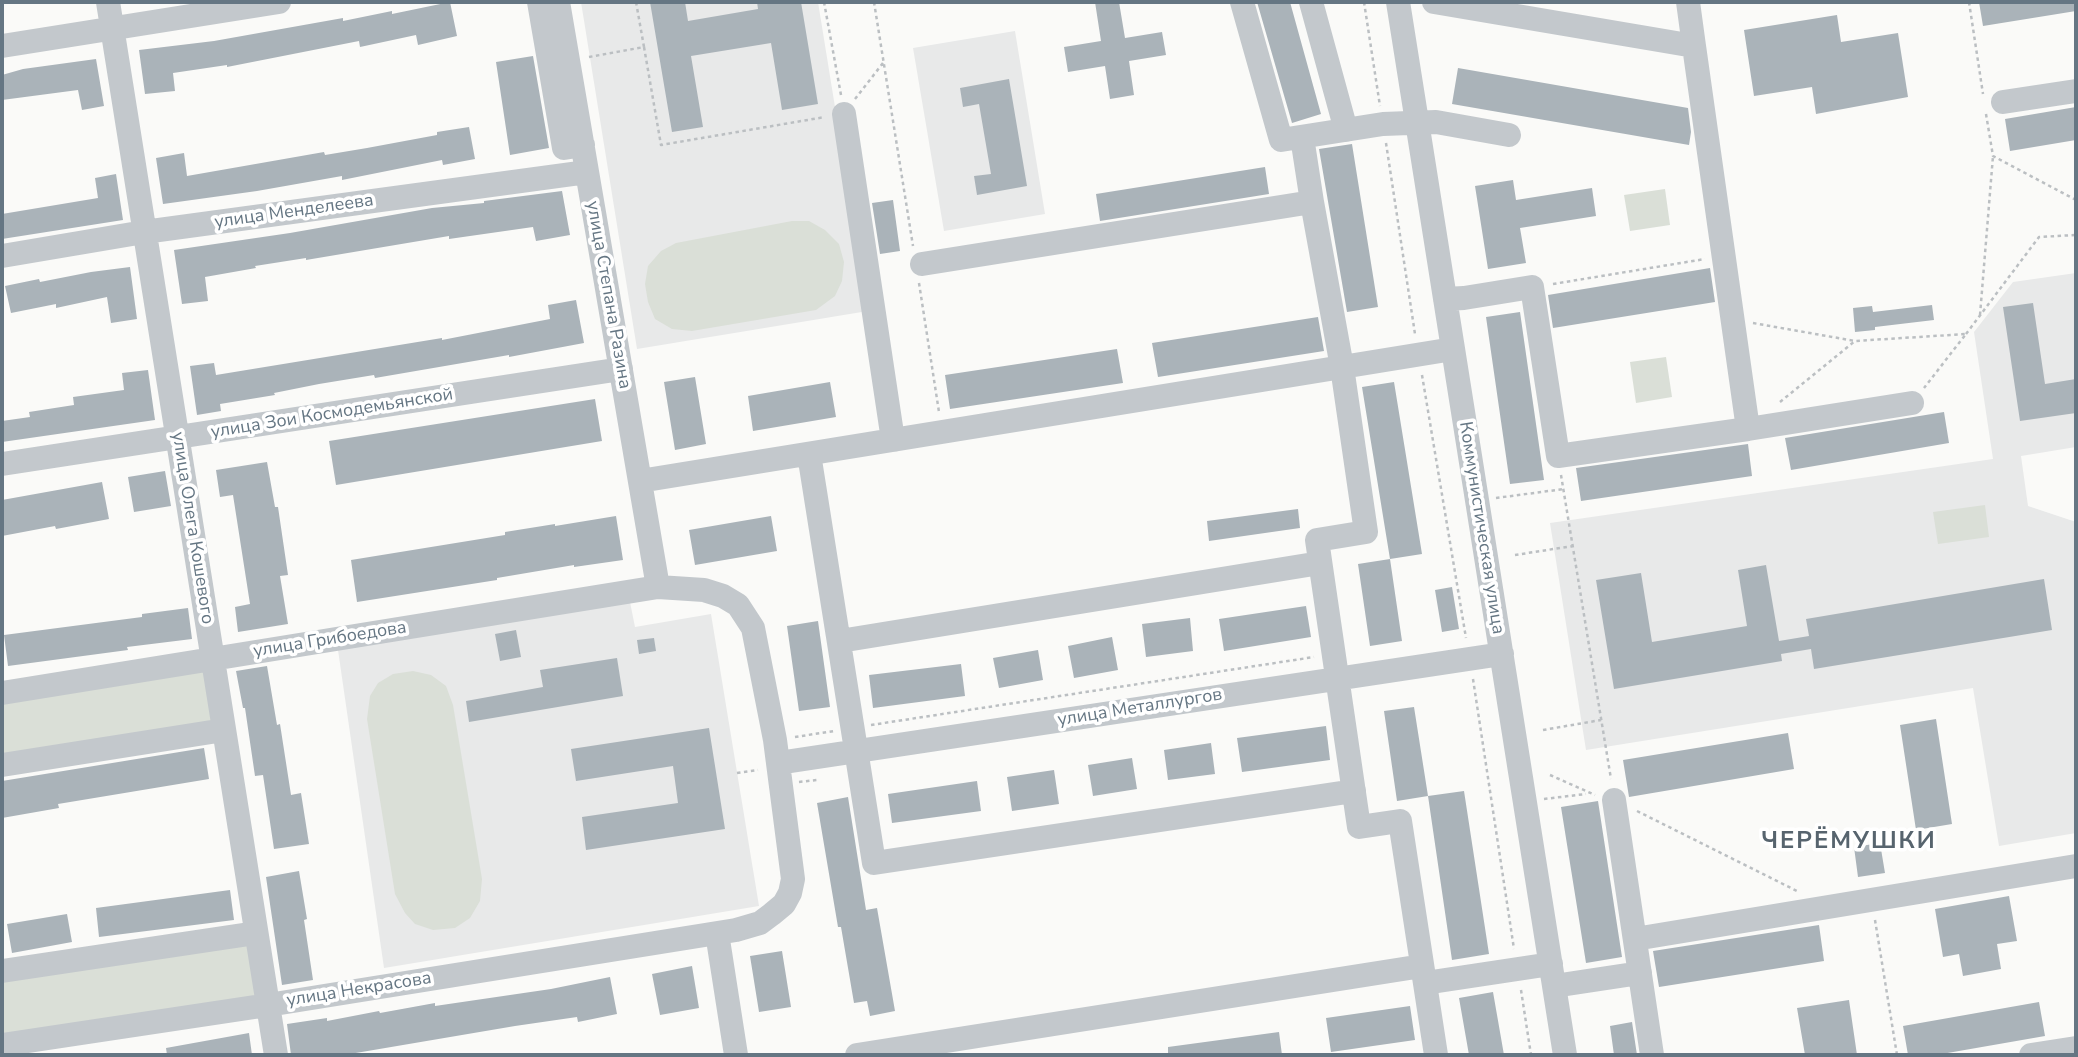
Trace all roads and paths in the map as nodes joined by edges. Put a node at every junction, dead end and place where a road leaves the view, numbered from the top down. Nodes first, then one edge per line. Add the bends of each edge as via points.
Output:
1 (108, 2) edge
2 (279, 2) edge
3 (539, 2) edge
4 (558, 2) edge
5 (636, 2) edge
6 (824, 2) edge
7 (874, 2) edge
8 (1242, 2) edge
9 (1311, 2) edge
10 (1364, 2) edge
11 (1398, 2) edge
12 (1434, 2) edge
13 (1688, 2) edge
14 (112, 27) junction
15 (2, 46) edge
16 (1694, 46) junction
17 (643, 47) junction
18 (578, 58) dead end
19 (883, 63) junction
20 (2076, 91) edge
21 (2003, 102) dead end
22 (844, 114) junction
23 (1418, 122) junction
24 (1383, 124) junction
25 (1346, 130) junction
26 (1509, 135) dead end
27 (1302, 137) junction
28 (583, 145) junction
29 (1993, 156) dead end
30 (587, 172) junction
31 (1312, 202) junction
32 (144, 232) junction
33 (2076, 235) edge
34 (2, 256) edge
35 (1723, 256) junction
36 (918, 267) junction
37 (1532, 288) junction
38 (1445, 299) junction
39 (1980, 316) junction
40 (1732, 320) junction
41 (1966, 334) junction
42 (1855, 341) junction
43 (1453, 349) junction
44 (1419, 355) junction
45 (1342, 367) junction
46 (621, 369) junction
47 (1780, 402) dead end
48 (1912, 403) joint
49 (1748, 429) junction
50 (942, 432) junction
51 (177, 438) junction
52 (893, 440) junction
53 (809, 454) junction
54 (1559, 456) junction
55 (2, 464) edge
56 (640, 481) junction
57 (1564, 489) junction
58 (1496, 498) dead end
59 (1573, 546) junction
60 (1515, 555) dead end
61 (1320, 563) junction
62 (658, 587) junction
63 (840, 641) junction
64 (1334, 653) junction
65 (1502, 654) junction
66 (213, 659) junction
67 (1469, 659) junction
68 (1338, 679) junction
69 (2, 693) edge
70 (1601, 720) junction
71 (224, 730) junction
72 (1543, 730) dead end
73 (855, 739) junction
74 (771, 757) junction
75 (2, 765) edge
76 (737, 773) dead end
77 (1550, 775) dead end
78 (1354, 791) junction
79 (1588, 794) junction
80 (1544, 799) dead end
81 (1614, 800) junction
82 (2076, 866) edge
83 (1872, 900) junction
84 (1828, 907) junction
85 (256, 933) junction
86 (717, 933) junction
87 (1634, 939) junction
88 (1518, 970) junction
89 (2, 971) edge
90 (1640, 973) junction
91 (1424, 975) junction
92 (1553, 975) junction
93 (268, 1005) junction
94 (2, 1045) edge
95 (2076, 1048) edge
96 (276, 1055) edge
97 (736, 1055) edge
98 (857, 1055) edge
99 (1436, 1055) edge
100 (1531, 1055) edge
101 (1564, 1055) edge
102 (1652, 1055) edge
103 (1897, 1055) edge
104 (2031, 1055) edge

1 - 14 street, улица Олега Кошевого
2 - 14 street
3 - 28 street via 564,148
4 - 28 street, улица Степана Разина
5 - 17 path
6 - 22 path
7 - 19 path
8 - 27 street via 1281,140
9 - 25 street
10 - 24 path
11 - 23 street, Коммунистическая улица
12 - 16 street
13 - 16 street
14 - 15 street
14 - 32 street, улица Олега Кошевого
16 - 35 street
17 - 18 path
17 - 22 path via 661,145
19 - 22 path
19 - 36 path
20 - 21 street
22 - 52 street
23 - 24 street
23 - 26 street
23 - 38 street, Коммунистическая улица
24 - 25 street
24 - 44 path
25 - 27 street
27 - 31 street
28 - 30 street, улица Степана Разина
29 - 39 path
30 - 32 street, улица Менделеева
30 - 46 street, улица Степана Разина
31 - 36 street
31 - 45 street
32 - 34 street, улица Менделеева
32 - 51 street, улица Олега Кошевого
33 - 39 path via 2039,237
35 - 37 path
35 - 40 street
36 - 50 path
37 - 38 street
37 - 54 street
38 - 43 street, Коммунистическая улица
39 - 41 path
40 - 42 path
40 - 49 street
41 - 42 path
41 - 48 path
42 - 47 path
43 - 44 street
43 - 65 street, Коммунистическая улица
44 - 45 street
44 - 67 path
45 - 50 street
45 - 61 street via 1366,532 1317,540
46 - 51 street, улица Зои Космодемьянской
46 - 56 street, улица Степана Разина
48 - 49 street
49 - 54 street
50 - 52 street
51 - 55 street, улица Зои Космодемьянской
51 - 66 street, улица Олега Кошевого
52 - 53 street
53 - 56 street
53 - 63 street
54 - 57 path
56 - 62 street, улица Степана Разина
57 - 58 path
57 - 59 path
59 - 60 path
59 - 70 path
61 - 63 street
61 - 64 street
62 - 66 street, улица Грибоедова
62 - 74 street, улица Грибоедова via 704,590 731,600 744,611 756,639
63 - 73 street
64 - 68 street
64 - 73 path
65 - 67 street, улица Металлургов
65 - 92 street, Коммунистическая улица
66 - 69 street, улица Грибоедова
66 - 71 street, улица Олега Кошевого
67 - 68 street, улица Металлургов
67 - 88 path
68 - 73 street, улица Металлургов
68 - 78 street
70 - 72 path
70 - 81 path
71 - 75 street
71 - 85 street, улица Олега Кошевого
73 - 74 street, улица Металлургов
73 - 74 path
73 - 78 street via 874,863
74 - 76 path
74 - 86 street, улица Некрасова via 793,865 790,893 784,904 760,923
77 - 79 path
78 - 91 street via 1359,827 1400,821
79 - 80 path
79 - 81 path
81 - 84 path
81 - 87 street
82 - 83 street
83 - 84 street
83 - 103 path
84 - 87 street
85 - 89 street
85 - 93 street, улица Олега Кошевого
86 - 93 street, улица Некрасова
86 - 97 street
87 - 90 street
88 - 91 street
88 - 92 street
88 - 100 path
90 - 92 street
90 - 102 street
91 - 98 street
91 - 99 street
92 - 101 street, Коммунистическая улица
93 - 94 street, улица Некрасова
93 - 96 street, улица Олега Кошевого
95 - 104 street

